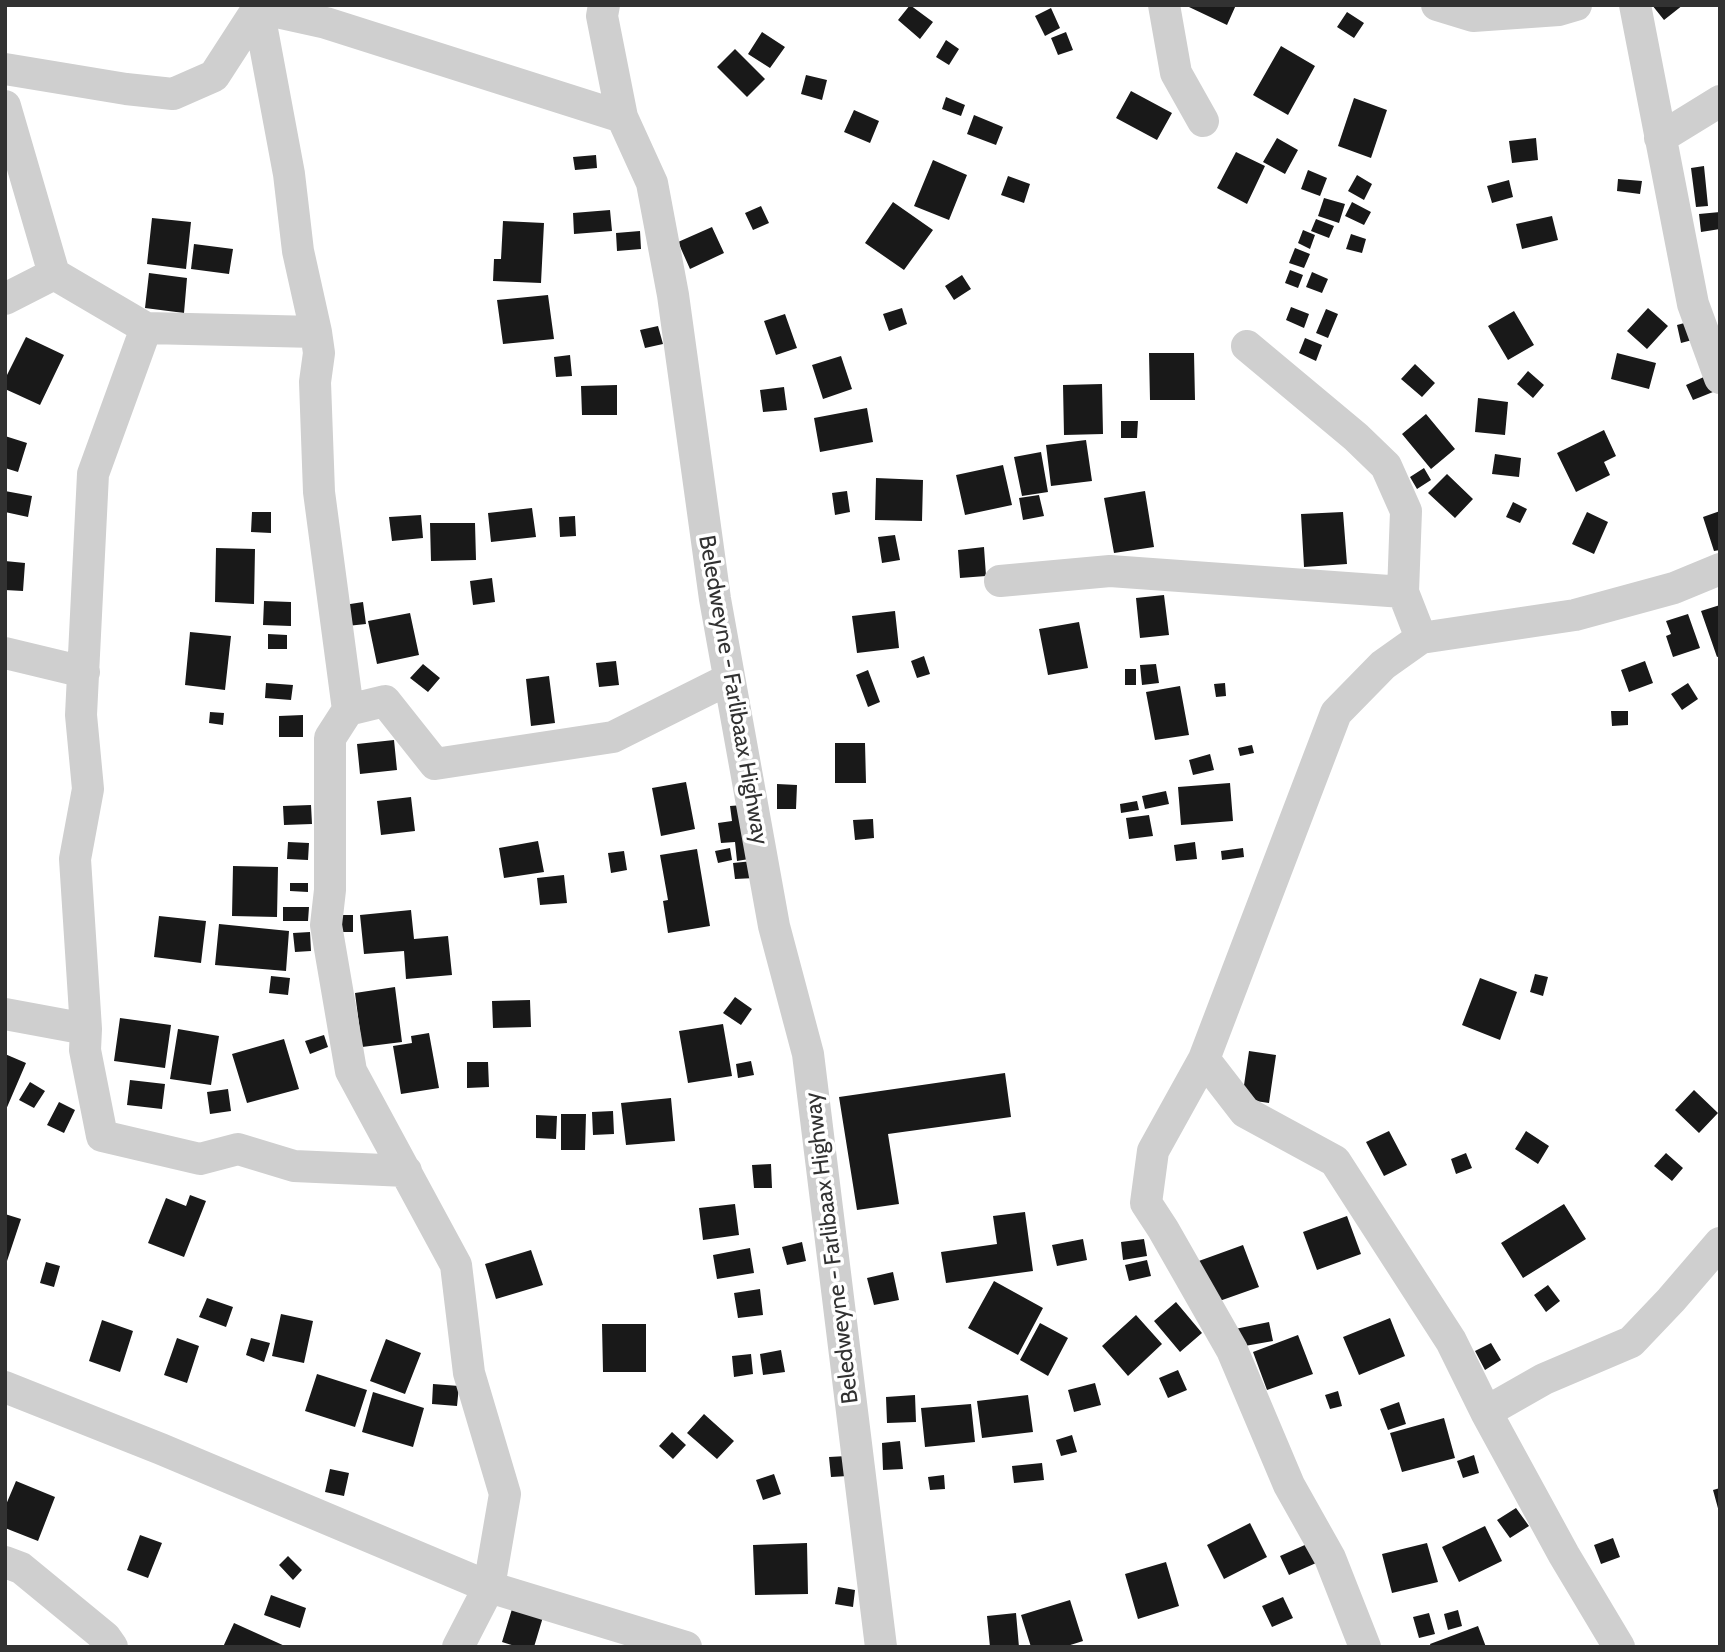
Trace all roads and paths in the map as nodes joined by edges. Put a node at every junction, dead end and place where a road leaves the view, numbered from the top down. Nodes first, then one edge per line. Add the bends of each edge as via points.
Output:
1 (604, 5) edge
2 (1164, 5) edge
3 (1437, 5) edge
4 (1576, 5) edge
5 (1635, 5) edge
6 (258, 6) edge
7 (5, 69) edge
8 (1720, 101) edge
9 (5, 106) edge
10 (622, 117) junction
11 (1203, 121) dead end
12 (1660, 138) junction
13 (54, 274) junction
14 (5, 299) edge
15 (146, 328) junction
16 (316, 332) junction
17 (1247, 346) dead end
18 (1720, 378) edge
19 (1720, 569) edge
20 (1000, 581) dead end
21 (1403, 592) junction
22 (1421, 638) junction
23 (5, 653) edge
24 (84, 673) junction
25 (729, 679) junction
26 (348, 710) junction
27 (5, 1014) edge
28 (86, 1029) junction
29 (1204, 1059) junction
30 (406, 1171) junction
31 (1720, 1243) edge
32 (5, 1387) edge
33 (1486, 1412) junction
34 (5, 1562) edge
35 (489, 1587) junction
36 (1617, 1646) edge
37 (113, 1647) edge
38 (458, 1647) edge
39 (686, 1647) edge
40 (881, 1647) edge
41 (1365, 1647) edge

1 - 10 street, Beledweyne - Farlibaax Highway via 602,16
2 - 11 street via 1176,73
3 - 4 street via 1473,16
5 - 12 street
6 - 7 street via 214,76 173,94
6 - 10 street via 326,23
6 - 16 street via 289,174 298,251
8 - 12 street
9 - 13 street
10 - 25 street, Beledweyne - Farlibaax Highway via 652,183 673,295
12 - 18 street via 1693,304
13 - 14 street
13 - 15 street
15 - 16 street
15 - 24 street via 93,474
16 - 26 street via 319,492
17 - 21 street via 1386,466 1406,511
19 - 22 street via 1674,588 1575,615
20 - 21 street via 1110,571
21 - 22 street
22 - 29 street via 1383,665 1336,713
23 - 24 street
24 - 28 street via 81,715 88,789 75,859
25 - 26 street via 613,737 435,764 385,701
25 - 40 street, Beledweyne - Farlibaax Highway via 774,926 808,1054
26 - 30 street via 330,738 326,925 351,1071
27 - 28 street
28 - 30 street via 85,1050 103,1136 200,1158 238,1149 294,1166
29 - 33 street via 1245,1112 1335,1160 1451,1341
29 - 41 street via 1153,1151 1146,1203 1232,1350 1289,1485 1330,1558
30 - 35 street via 456,1265 469,1373 505,1494
31 - 33 street via 1631,1342 1544,1379
32 - 35 street
33 - 36 street
34 - 37 street via 21,1568
35 - 38 street
35 - 39 street

